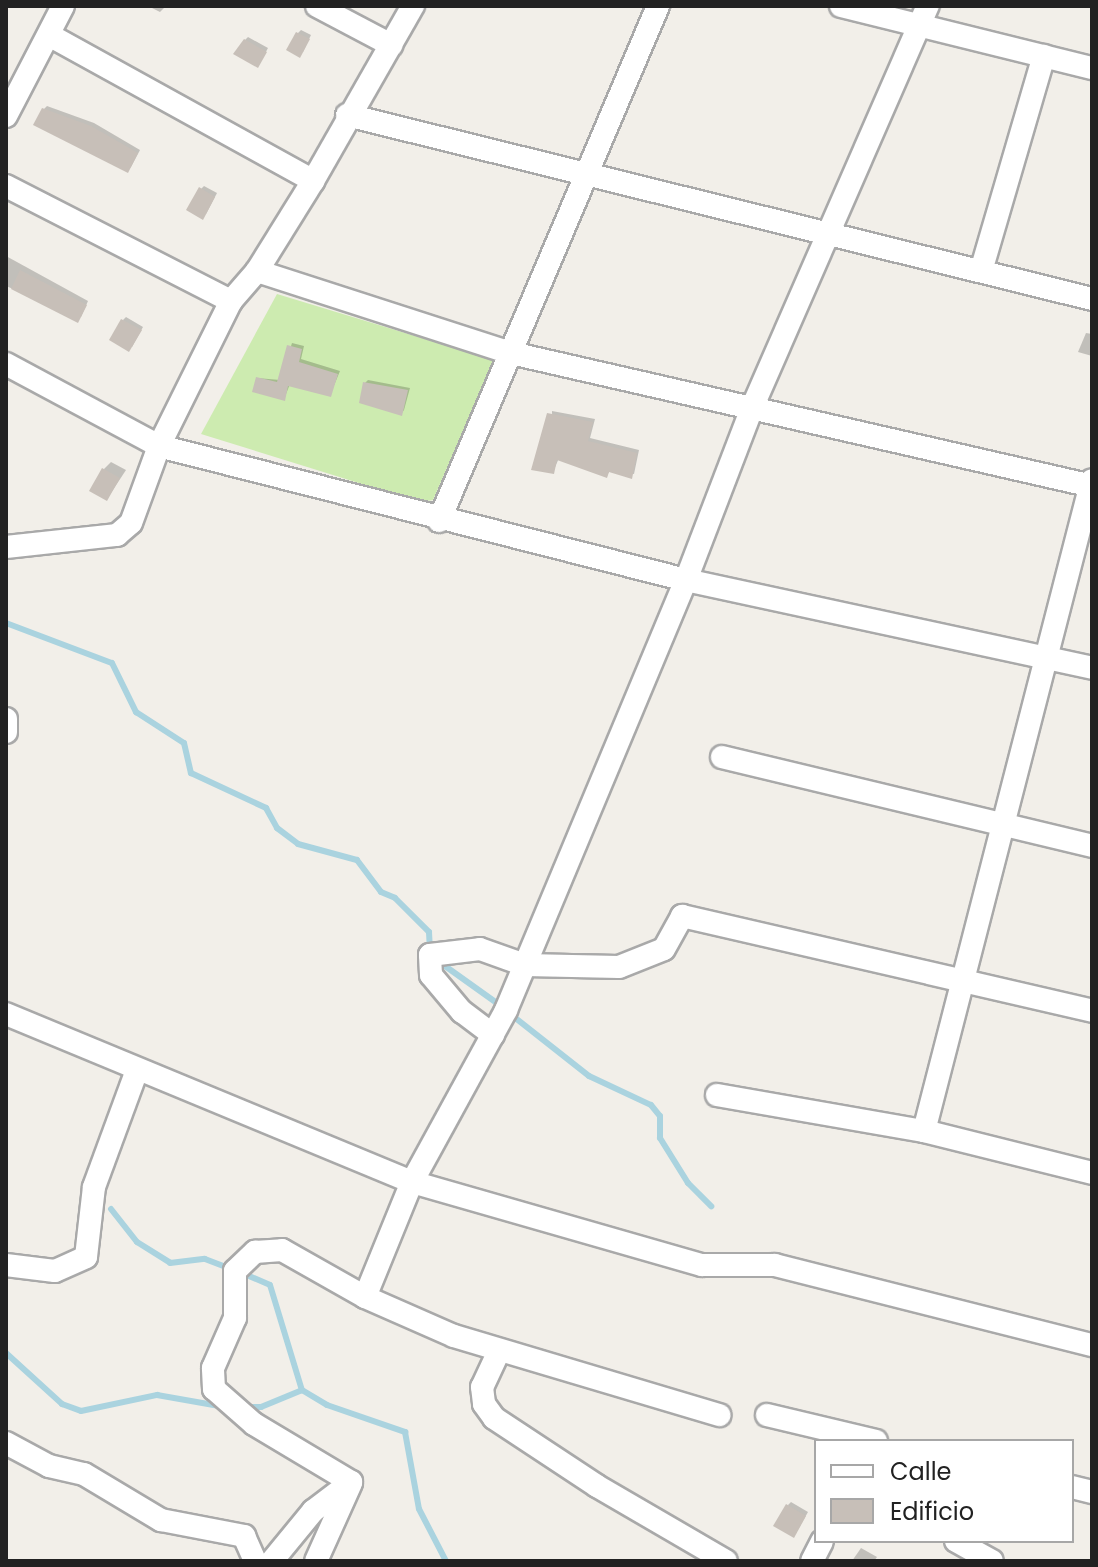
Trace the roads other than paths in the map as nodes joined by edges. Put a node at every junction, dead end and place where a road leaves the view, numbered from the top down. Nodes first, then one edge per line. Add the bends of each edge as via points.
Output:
1 (63, 6) edge
2 (317, 6) edge
3 (413, 6) edge
4 (658, 6) edge
5 (841, 6) edge
6 (924, 16) edge
7 (49, 35) junction
8 (391, 45) junction
9 (1044, 56) junction
10 (1092, 68) edge
11 (347, 115) junction
12 (6, 116) edge
13 (587, 174) junction
14 (313, 181) junction
15 (6, 186) edge
16 (828, 234) junction
17 (257, 271) junction
18 (981, 271) junction
19 (1092, 299) edge
20 (231, 301) junction
21 (511, 353) junction
22 (6, 364) edge
23 (752, 408) junction
24 (159, 446) junction
25 (1091, 484) edge
26 (439, 521) junction
27 (6, 547) edge
28 (686, 580) junction
29 (1049, 658) junction
30 (1092, 668) edge
31 (6, 719) edge
32 (6, 732) edge
33 (722, 757) dead end
34 (1006, 826) junction
35 (1092, 846) edge
36 (525, 965) junction
37 (959, 980) junction
38 (1092, 1011) edge
39 (6, 1014) edge
40 (493, 1035) junction
41 (137, 1070) junction
42 (717, 1095) dead end
43 (924, 1131) junction
44 (1092, 1173) edge
45 (412, 1182) junction
46 (6, 1265) edge
47 (365, 1297) junction
48 (1092, 1345) edge
49 (499, 1351) junction
50 (719, 1415) dead end
51 (767, 1415) dead end
52 (868, 1439) edge
53 (6, 1443) edge
54 (351, 1482) junction
55 (821, 1543) edge
56 (960, 1543) edge
57 (255, 1561) edge
58 (272, 1561) edge
59 (316, 1561) edge
60 (726, 1561) edge
61 (812, 1561) edge
62 (992, 1561) edge

1 - 7 street
2 - 8 street
3 - 8 street
4 - 13 street
5 - 6 street
6 - 9 street
6 - 16 street
7 - 12 street
7 - 14 street
8 - 11 street
9 - 10 street
9 - 18 street
11 - 13 street
11 - 14 street
13 - 16 street
13 - 21 street
14 - 17 street
15 - 20 street
16 - 18 street
16 - 23 street
17 - 20 street
17 - 21 street
18 - 19 street
20 - 24 street
21 - 23 street
21 - 26 street
22 - 24 street
23 - 25 street
23 - 28 street
24 - 26 street
24 - 27 street via 131,523 117,535
25 - 29 street
26 - 28 street
28 - 29 street
28 - 36 street
29 - 30 street
29 - 34 street
31 - 32 street
33 - 34 street
34 - 35 street
34 - 37 street
36 - 37 street via 619,967 664,949 682,916
36 - 40 street
36 - 40 street via 480,949 430,955 431,975 462,1012
37 - 38 street
37 - 43 street
39 - 41 street
40 - 45 street
41 - 45 street
41 - 46 street via 94,1187 86,1257 55,1271
42 - 43 street
43 - 44 street
45 - 47 street
45 - 48 street via 702,1265 775,1265
47 - 49 street
47 - 54 street via 282,1250 255,1252 235,1271 235,1318 213,1368 214,1389 230,1407
49 - 50 street
49 - 60 street via 482,1387 484,1404 494,1418
51 - 52 street
53 - 57 street via 49,1466 84,1474 161,1520 244,1536
54 - 58 street via 313,1511
54 - 59 street
55 - 61 street
56 - 62 street

